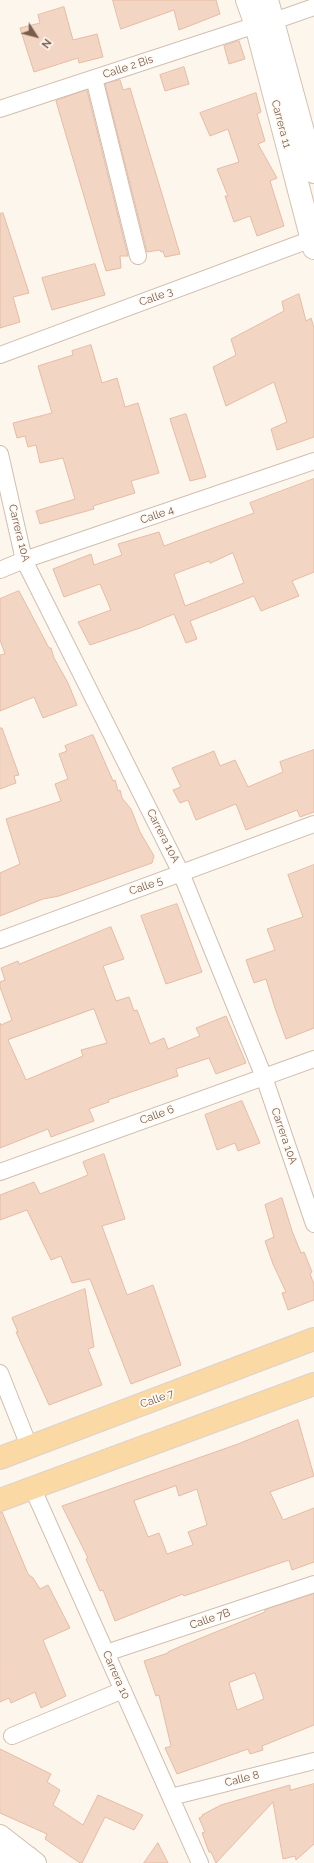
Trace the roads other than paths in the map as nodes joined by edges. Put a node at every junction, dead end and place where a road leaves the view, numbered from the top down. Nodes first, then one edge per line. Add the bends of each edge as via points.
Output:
1 (247, 0) edge
2 (268, 0) edge
3 (314, 7) edge
4 (265, 23) junction
5 (94, 78) junction
6 (0, 109) edge
7 (314, 172) edge
8 (313, 244) edge
9 (138, 256) dead end
10 (0, 355) edge
11 (0, 454) edge
12 (314, 461) edge
13 (24, 560) junction
14 (0, 570) edge
15 (314, 824) edge
16 (181, 873) junction
17 (0, 940) edge
18 (314, 1059) edge
19 (264, 1077) junction
20 (0, 1172) edge
21 (314, 1224) edge
22 (314, 1339) edge
23 (0, 1373) edge
24 (314, 1384) edge
25 (29, 1446) junction
26 (0, 1458) edge
27 (32, 1487) junction
28 (0, 1500) edge
29 (314, 1584) edge
30 (106, 1653) junction
31 (123, 1690) junction
32 (12, 1736) dead end
33 (314, 1761) edge
34 (171, 1797) junction
35 (0, 1835) edge
36 (0, 1855) edge
37 (33, 1860) edge
38 (200, 1863) edge

1 - 4 main road, Carrera 11
2 - 4 main road, Carrera 11
3 - 4 street, Calle 2 Bis
4 - 5 street, Calle 2 Bis
4 - 7 main road, Carrera 11
4 - 8 main road, Carrera 11
5 - 6 street, Calle 2 Bis
5 - 9 street
8 - 10 street, Calle 3
11 - 13 street, Carrera 10A
12 - 13 street, Calle 4
13 - 14 street, Calle 4
13 - 16 street, Carrera 10A
15 - 16 street, Calle 5
16 - 17 street, Calle 5
16 - 19 street, Carrera 10A
18 - 19 street, Calle 6
19 - 20 street, Calle 6
19 - 21 street, Carrera 10A
22 - 25 main road, Calle 7
23 - 25 street
24 - 27 main road
25 - 26 main road, Calle 7
27 - 28 main road
27 - 30 street, Carrera 10
29 - 30 street, Calle 7B
30 - 31 street, Carrera 10
31 - 32 street
31 - 34 street, Carrera 10
33 - 34 street, Calle 8
34 - 38 street, Carrera 10
35 - 37 street
36 - 37 street

